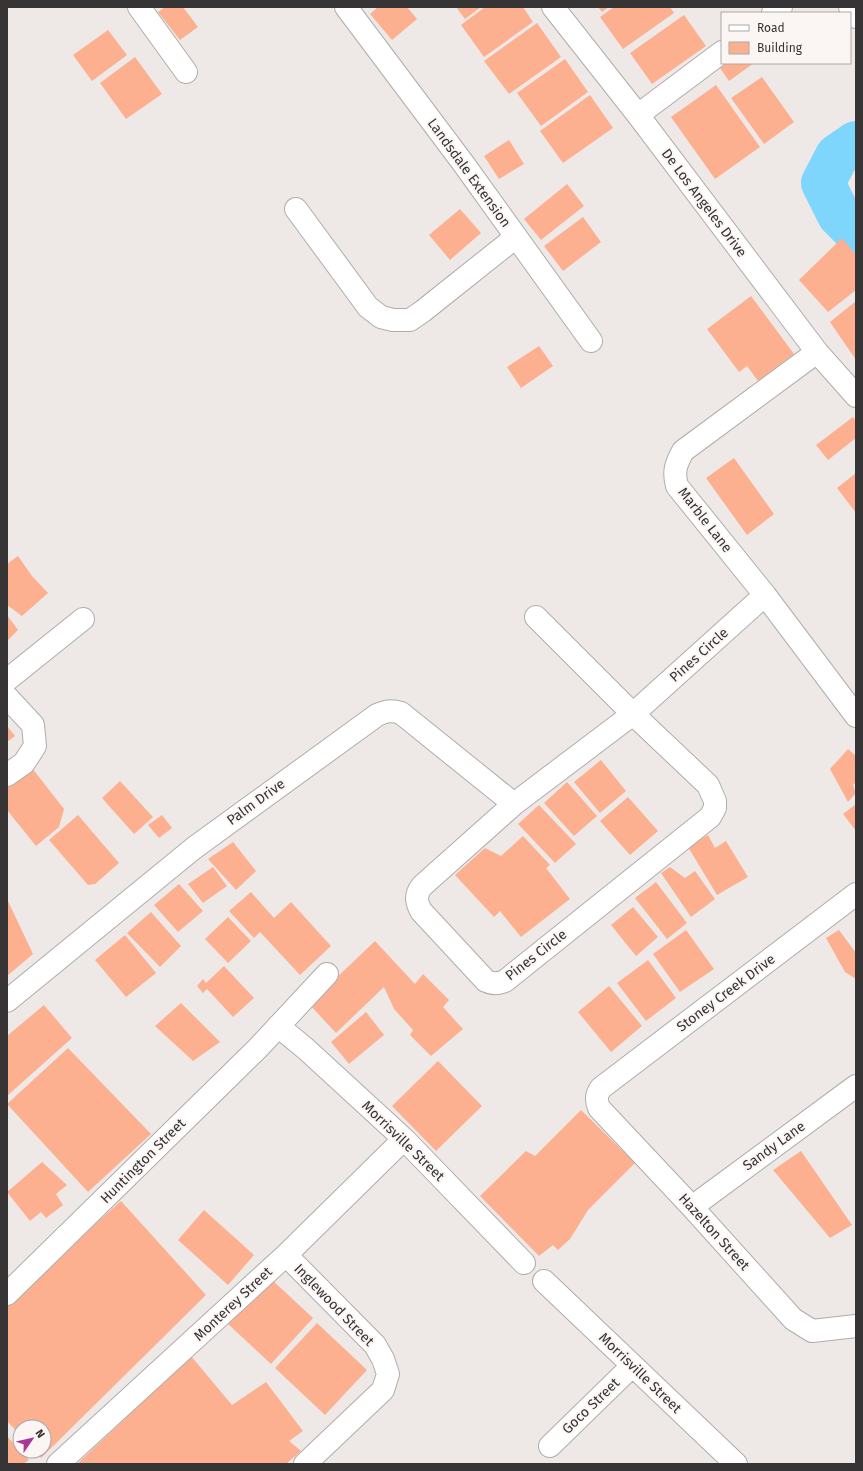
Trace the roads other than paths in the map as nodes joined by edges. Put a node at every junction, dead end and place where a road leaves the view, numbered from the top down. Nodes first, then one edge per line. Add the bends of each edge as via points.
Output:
1 (139, 7) edge
2 (346, 7) edge
3 (554, 7) edge
4 (850, 7) edge
5 (856, 16) edge
6 (721, 53) edge
7 (186, 72) dead end
8 (638, 116) junction
9 (296, 209) dead end
10 (516, 237) junction
11 (591, 341) dead end
12 (817, 352) junction
13 (856, 396) edge
14 (765, 596) junction
15 (536, 617) dead end
16 (83, 619) dead end
17 (7, 680) edge
18 (7, 696) edge
19 (633, 714) junction
20 (856, 716) edge
21 (7, 776) edge
22 (514, 804) junction
23 (856, 894) edge
24 (327, 974) dead end
25 (7, 1001) edge
26 (278, 1026) junction
27 (856, 1086) edge
28 (597, 1094) joint
29 (404, 1140) junction
30 (692, 1207) junction
31 (286, 1255) junction
32 (524, 1263) dead end
33 (544, 1281) dead end
34 (7, 1294) edge
35 (856, 1326) edge
36 (632, 1366) junction
37 (550, 1446) dead end
38 (58, 1464) edge
39 (305, 1464) edge
40 (736, 1464) edge

1 - 7 street
2 - 10 street, Landsdale Extension
3 - 8 street, De Los Angeles Drive
4 - 5 street
6 - 8 street
8 - 12 street, De Los Angeles Drive
9 - 10 street via 368,307 381,317 393,320 410,320
10 - 11 street, Landsdale Extension
12 - 13 street, De Los Angeles Drive
12 - 14 street, Marble Lane via 683,452 674,475 677,486
14 - 19 street, Pines Circle
14 - 20 street, Marble Lane
15 - 19 street, Pines Circle
16 - 17 street
18 - 21 street via 33,725 35,746 24,763
19 - 22 street, Pines Circle
19 - 22 street, Pines Circle via 708,785 715,801 715,808 710,817 505,981 492,984 486,982 420,911 416,902 417,893
22 - 25 street, Palm Drive via 401,713 384,711 194,848
23 - 28 street, Stoney Creek Drive via 601,1088
24 - 26 street, Huntington Street
26 - 29 street, Morrisville Street
26 - 34 street, Huntington Street
27 - 30 street, Sandy Lane
28 - 30 street, Hazelton Street via 599,1108
29 - 31 street, Monterey Street
29 - 32 street, Morrisville Street
30 - 35 street, Hazelton Street via 793,1320 812,1331
31 - 38 street, Monterey Street
31 - 39 street, Inglewood Street via 375,1345 388,1374 383,1390
33 - 36 street, Morrisville Street
36 - 37 street, Goco Street
36 - 40 street, Morrisville Street

